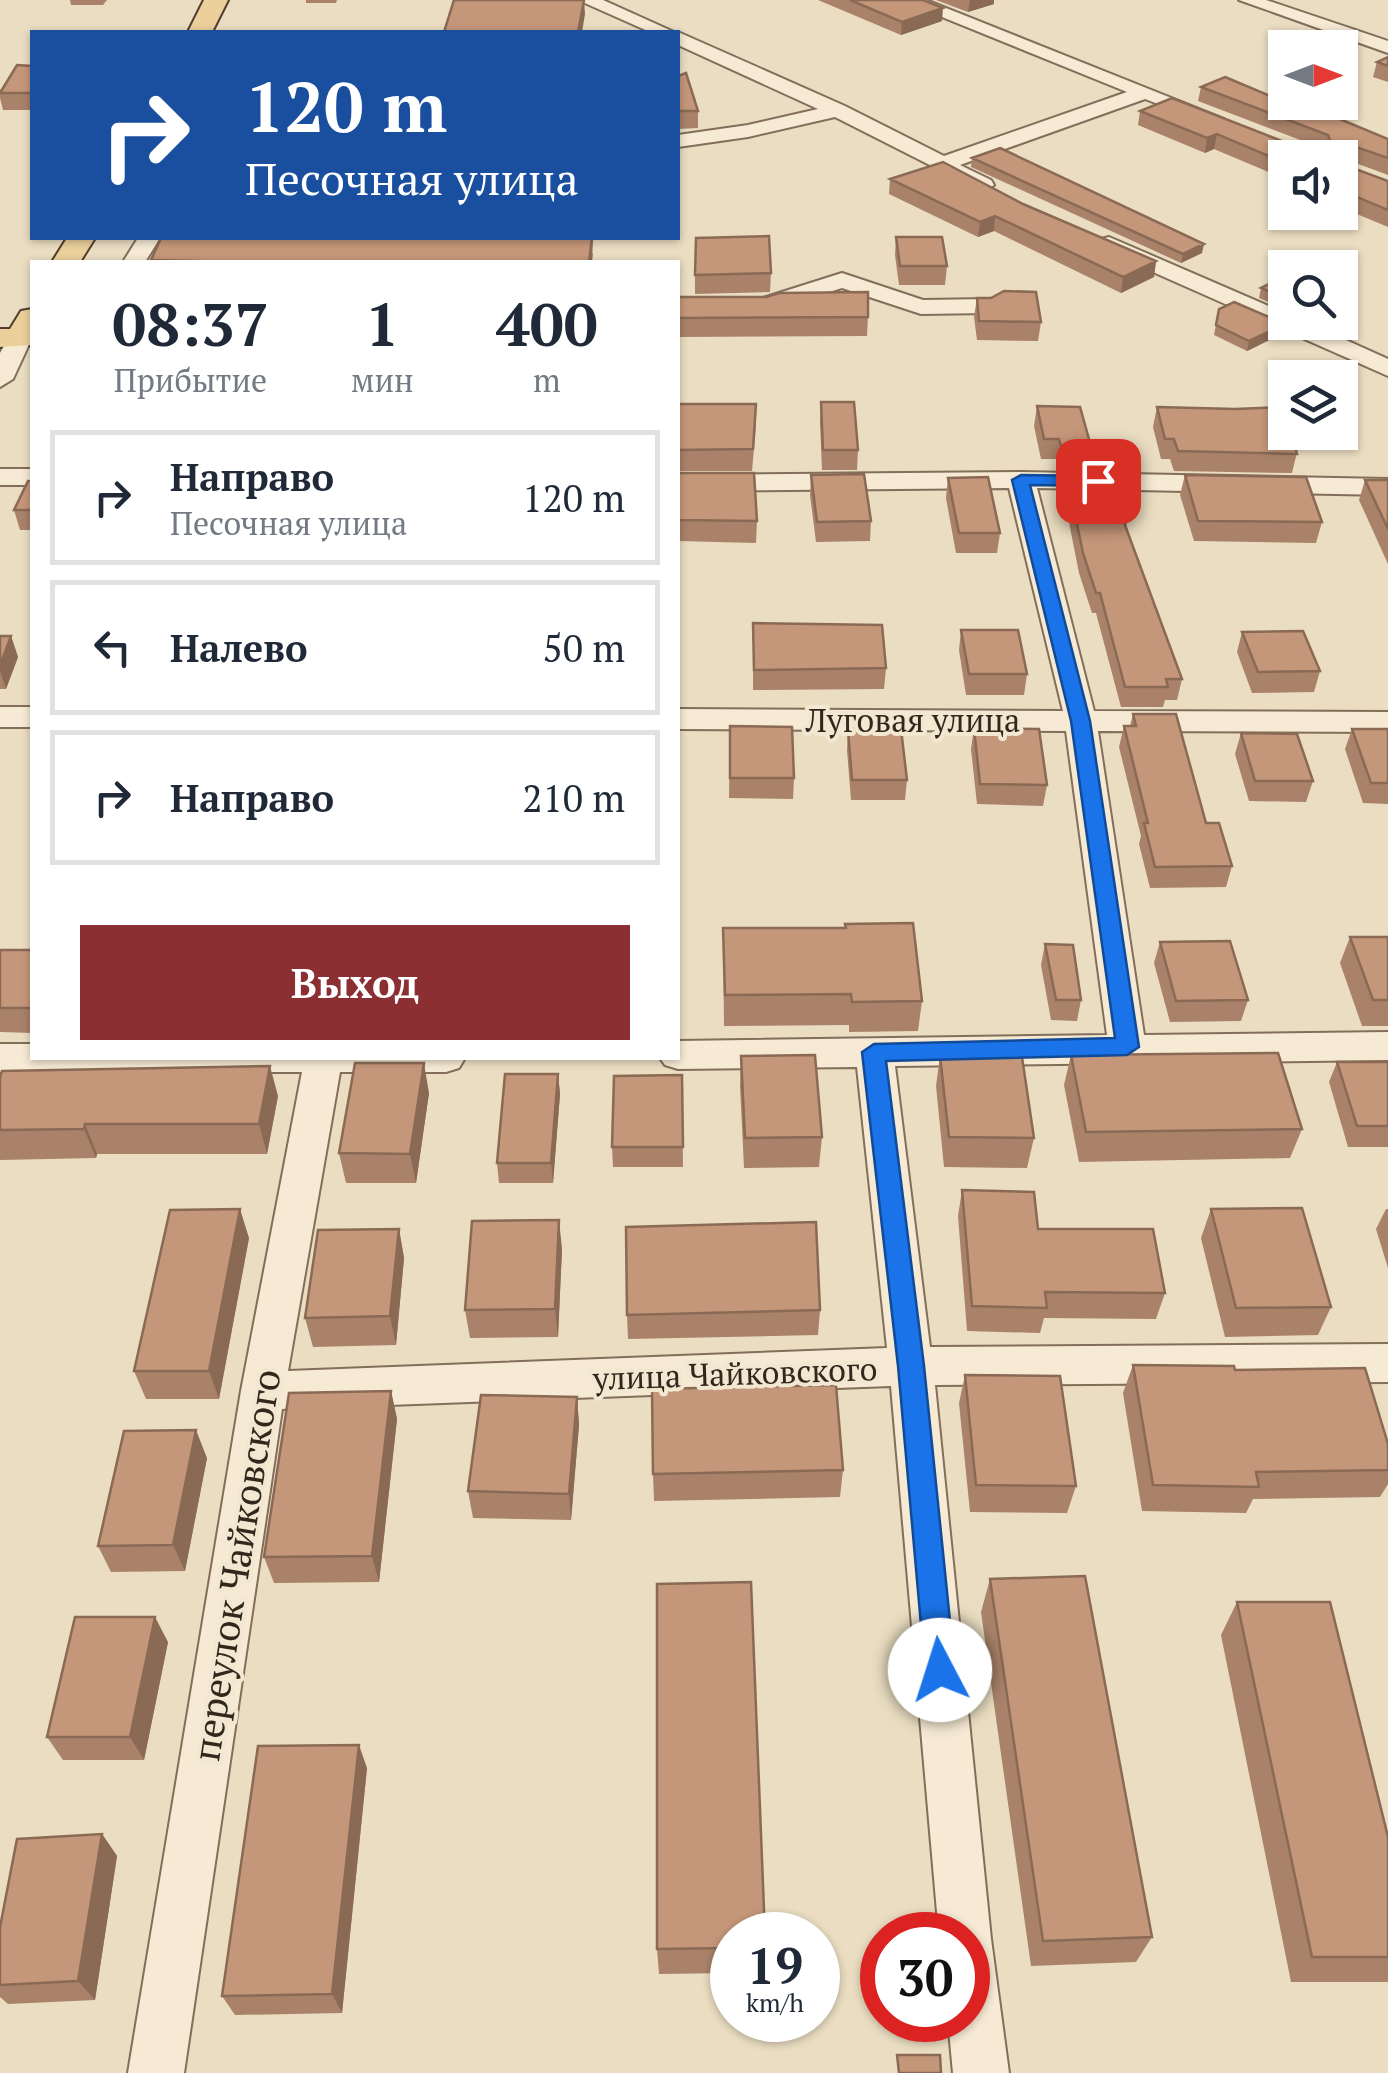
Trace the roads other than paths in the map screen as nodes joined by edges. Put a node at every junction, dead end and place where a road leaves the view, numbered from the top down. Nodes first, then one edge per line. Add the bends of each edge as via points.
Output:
1 (216, 0) edge
2 (588, 0) edge
3 (909, 0) edge
4 (1248, 0) edge
5 (201, 30) edge
6 (660, 30) edge
7 (680, 40) edge
8 (1388, 48) edge
9 (1146, 92) junction
10 (838, 110) junction
11 (1230, 125) edge
12 (680, 141) edge
13 (942, 164) junction
14 (1002, 194) edge
15 (1086, 234) edge
16 (680, 305) edge
17 (988, 306) edge
18 (1268, 314) edge
19 (18, 332) edge
20 (1325, 340) edge
21 (1388, 368) edge
22 (0, 379) edge
23 (0, 477) edge
24 (30, 477) edge
25 (1021, 480) junction
26 (680, 483) edge
27 (1388, 487) edge
28 (0, 717) edge
29 (30, 717) edge
30 (680, 719) edge
31 (1080, 721) junction
32 (1388, 722) edge
33 (1388, 1046) edge
34 (1127, 1047) junction
35 (874, 1052) junction
36 (680, 1055) edge
37 (0, 1058) edge
38 (30, 1058) edge
39 (324, 1060) edge
40 (1388, 1363) edge
41 (911, 1366) junction
42 (263, 1391) junction
43 (964, 1912) edge
44 (978, 2042) edge
45 (156, 2073) edge
46 (981, 2073) edge

1 - 5 main road
2 - 6 street
3 - 9 street
4 - 8 street
7 - 10 street
9 - 11 street
9 - 13 street
10 - 12 street
10 - 13 street
13 - 14 street
15 - 18 street
16 - 17 street via 764,305 842,280 921,306
19 - 22 street
20 - 21 street
23 - 24 street
25 - 26 street
25 - 27 street
25 - 31 street
28 - 29 street
30 - 31 street, Луговая улица
31 - 32 street, Луговая улица
31 - 34 street
33 - 34 street
34 - 35 street
35 - 36 street
35 - 41 street
37 - 38 street
39 - 42 street, переулок Чайковского
40 - 41 street, улица Чайковского
41 - 42 street, улица Чайковского
41 - 43 street
42 - 45 street, переулок Чайковского
44 - 46 street

